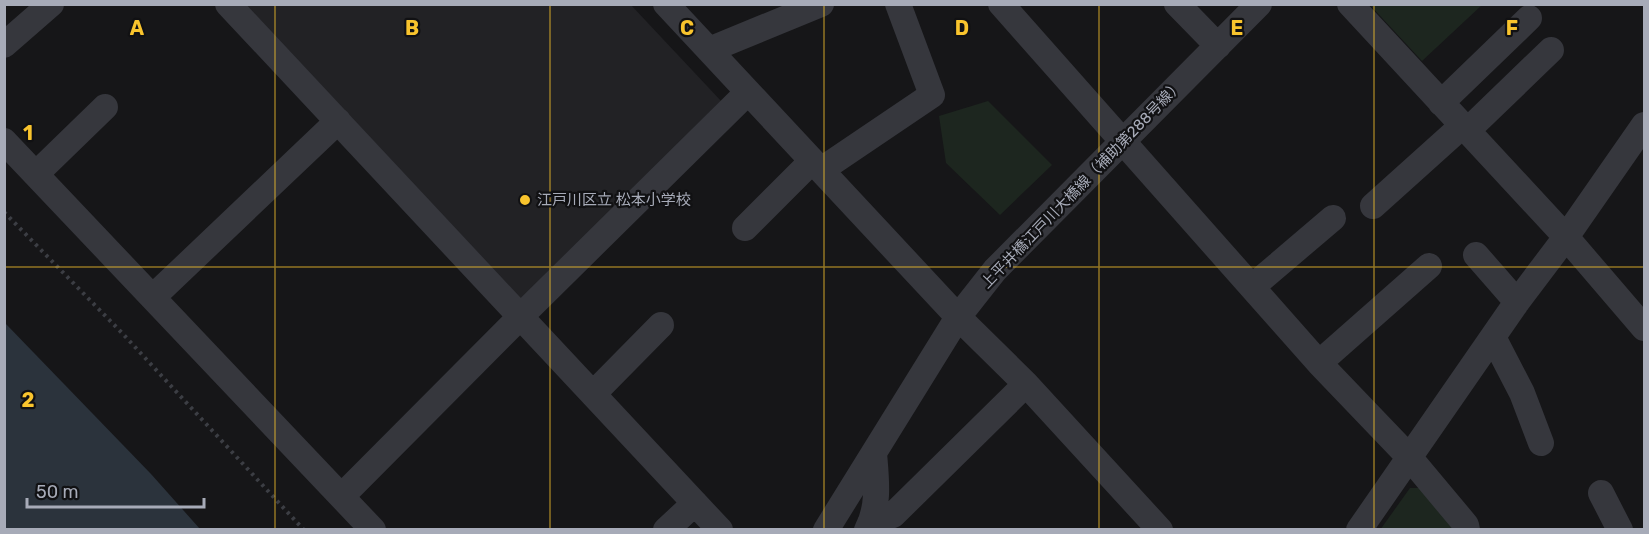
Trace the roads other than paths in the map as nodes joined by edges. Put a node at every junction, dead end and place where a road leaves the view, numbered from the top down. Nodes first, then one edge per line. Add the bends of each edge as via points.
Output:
1 (51, 4) edge
2 (228, 4) edge
3 (666, 4) edge
4 (821, 4) edge
5 (898, 4) edge
6 (1001, 4) edge
7 (1177, 4) edge
8 (1259, 4) edge
9 (1350, 4) edge
10 (1529, 18) dead end
11 (4, 45) edge
12 (1218, 46) junction
13 (709, 50) junction
14 (1551, 50) dead end
15 (747, 93) junction
16 (1441, 103) junction
17 (105, 107) dead end
18 (338, 121) junction
19 (1644, 125) edge
20 (1465, 128) junction
21 (1123, 140) junction
22 (4, 141) edge
23 (816, 166) junction
24 (36, 174) junction
25 (1373, 206) dead end
26 (1333, 218) dead end
27 (745, 228) dead end
28 (1566, 237) junction
29 (1476, 255) dead end
30 (1430, 266) dead end
31 (1252, 287) junction
32 (153, 297) junction
33 (1517, 302) junction
34 (521, 316) junction
35 (958, 316) junction
36 (661, 325) dead end
37 (1644, 328) edge
38 (1492, 338) junction
39 (1319, 363) junction
40 (1026, 384) junction
41 (593, 394) junction
42 (1541, 443) dead end
43 (874, 453) junction
44 (1410, 458) junction
45 (1601, 494) dead end
46 (342, 496) junction
47 (695, 503) junction
48 (869, 526) edge
49 (373, 530) edge
50 (666, 530) edge
51 (720, 530) edge
52 (826, 530) edge
53 (1160, 530) edge
54 (1359, 530) edge
55 (1467, 530) edge
56 (1620, 530) edge

1 - 11 street
2 - 18 street
3 - 13 street
4 - 13 street
5 - 23 street via 932,95
6 - 21 street
7 - 12 street
8 - 12 street, 上平井橋江戸川大橋線（補助第288号線）
9 - 16 street
10 - 16 street
12 - 21 street, 上平井橋江戸川大橋線（補助第288号線）
13 - 15 street
14 - 20 street
15 - 23 street
15 - 34 street
16 - 20 street
17 - 24 street
18 - 32 street
18 - 34 street
19 - 28 street
20 - 25 street
20 - 28 street
21 - 31 street
21 - 35 street, 上平井橋江戸川大橋線（補助第288号線） via 995,270
22 - 24 street
23 - 27 street
23 - 35 street
24 - 32 street
26 - 31 street
28 - 33 street
28 - 37 street
29 - 33 street
30 - 39 street
31 - 39 street
32 - 46 street
33 - 38 street
34 - 41 street
34 - 46 street
35 - 40 street
35 - 43 street, 上平井橋江戸川大橋線（補助第288号線）
36 - 41 street
38 - 42 street via 1522,393
38 - 44 street
39 - 44 street
40 - 48 street via 892,515
40 - 53 street
41 - 47 street
43 - 48 street via 878,489
43 - 52 street, 上平井橋江戸川大橋線（補助第288号線）
44 - 54 street
44 - 55 street
45 - 56 street
46 - 49 street
47 - 50 street
47 - 51 street

